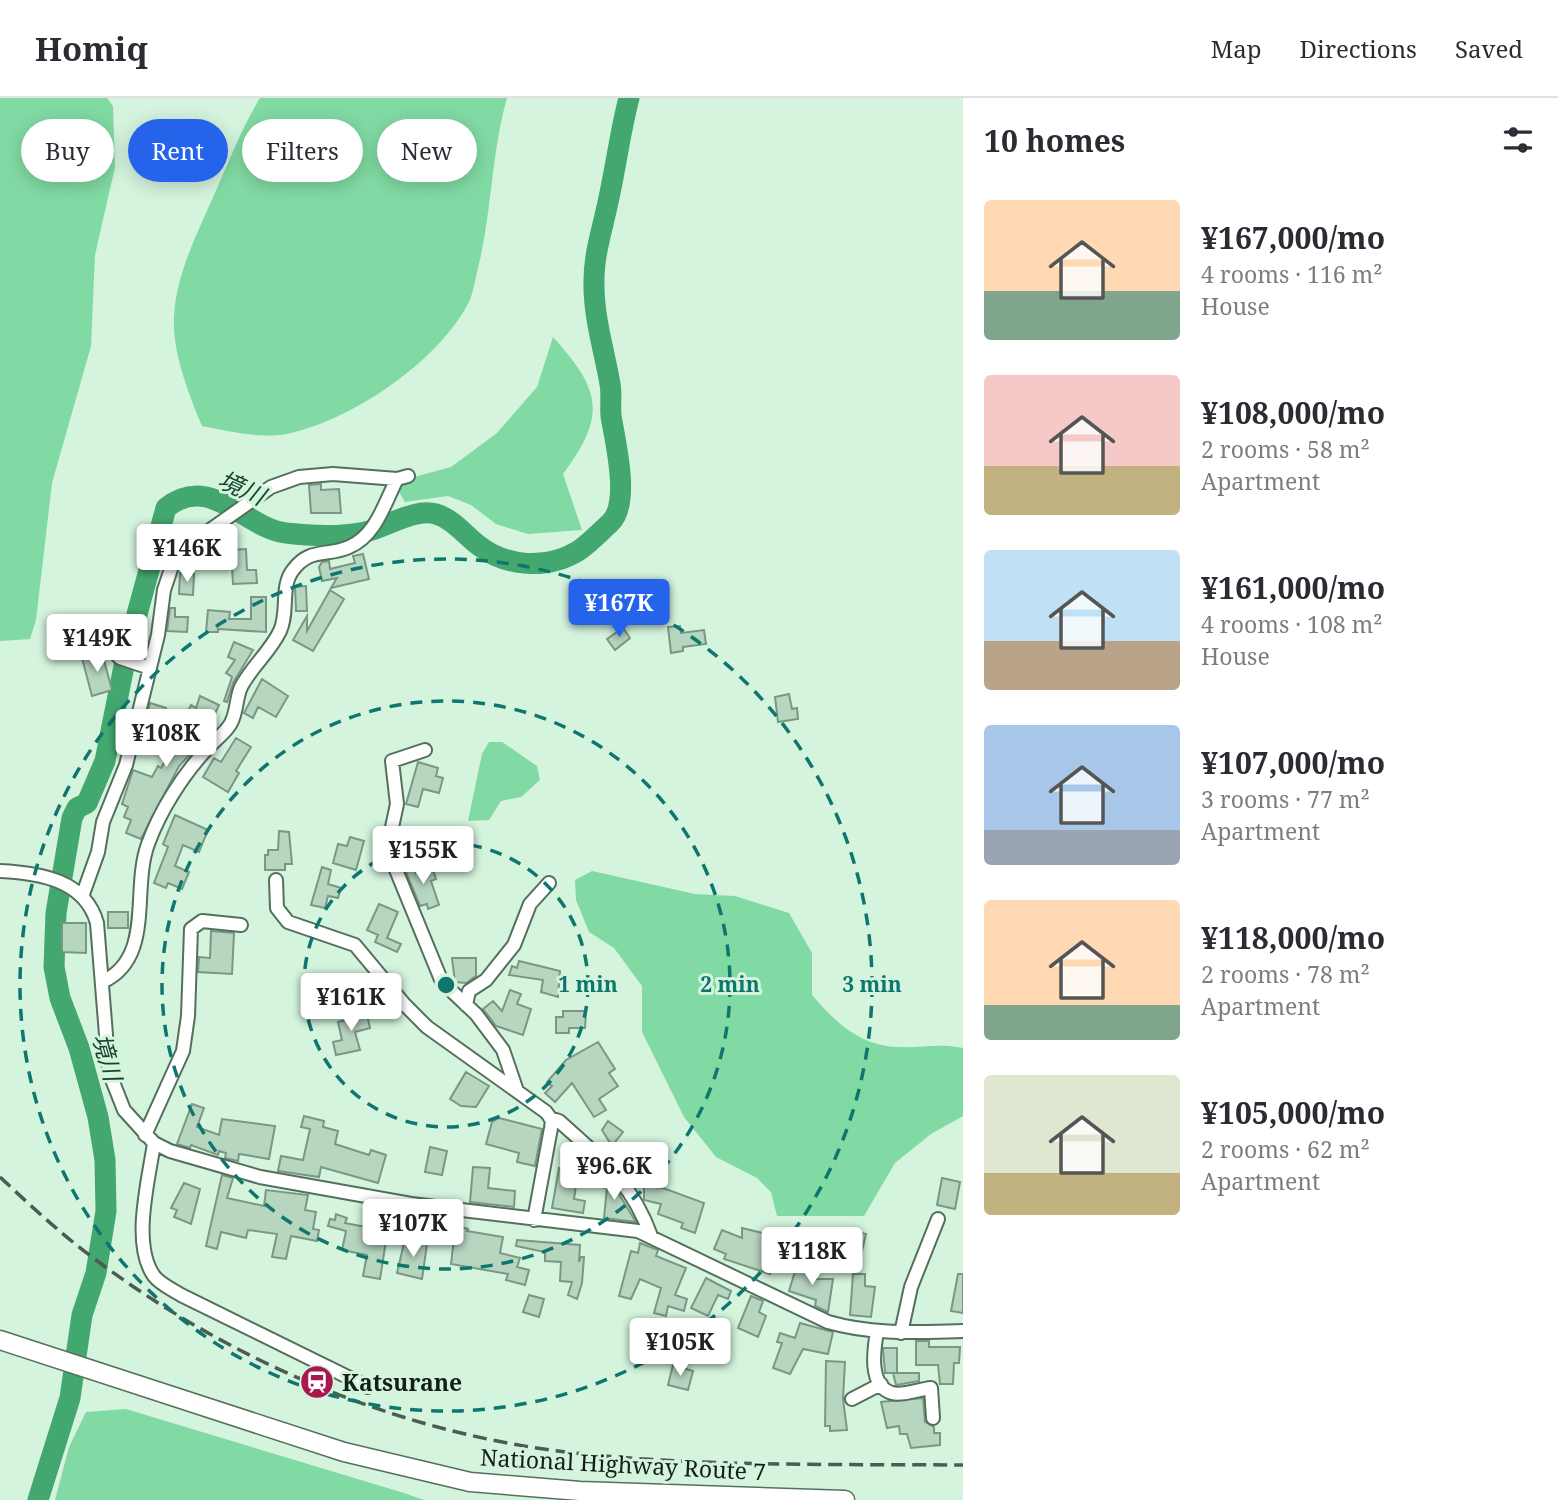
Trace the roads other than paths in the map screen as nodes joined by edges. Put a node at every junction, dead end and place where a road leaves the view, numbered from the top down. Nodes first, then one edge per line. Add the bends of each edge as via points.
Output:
1 (108, 646) dead end
2 (150, 668) junction
3 (425, 750) dead end
4 (0, 871) edge
5 (276, 880) dead end
6 (549, 883) dead end
7 (83, 894) junction
8 (241, 925) dead end
9 (103, 982) junction
10 (466, 1004) junction
11 (517, 1091) junction
12 (550, 1118) junction
13 (150, 1139) junction
14 (938, 1219) dead end
15 (534, 1220) junction
16 (651, 1236) junction
17 (877, 1331) junction
18 (963, 1331) edge
19 (901, 1333) junction
20 (0, 1340) edge
21 (881, 1384) junction
22 (368, 1387) dead end
23 (852, 1399) dead end
24 (933, 1418) dead end
25 (696, 1496) edge
26 (845, 1500) edge

1 - 2 street via 125,660
2 - 7 street via 126,765 103,822
2 - 9 street via 164,590 176,554 271,487 299,477 403,478 365,536 349,547 302,558 290,573 282,627 274,644 241,689 231,723 177,789 148,843 138,892 138,933 129,962
3 - 10 street via 392,761 397,804 388,846 442,982
4 - 7 street via 42,877
5 - 11 street via 277,908 288,922 355,945 427,1027
6 - 10 street via 530,904 514,945 486,980 469,991
7 - 9 street via 97,923
8 - 13 street via 202,921 191,929 183,1051
9 - 13 street via 109,1072 124,1110
10 - 11 street via 503,1050
11 - 12 street
12 - 15 street
12 - 16 street via 620,1176 641,1207
13 - 15 street via 260,1177 411,1205
13 - 22 street via 143,1244 155,1278
14 - 19 street via 911,1287
15 - 16 street
16 - 17 street via 828,1322
17 - 19 street
17 - 21 street via 874,1364
18 - 19 street
20 - 25 highway, National Highway Route 7 via 344,1452 470,1482
21 - 23 street
21 - 24 street via 897,1394 931,1388
25 - 26 highway, National Highway Route 7

